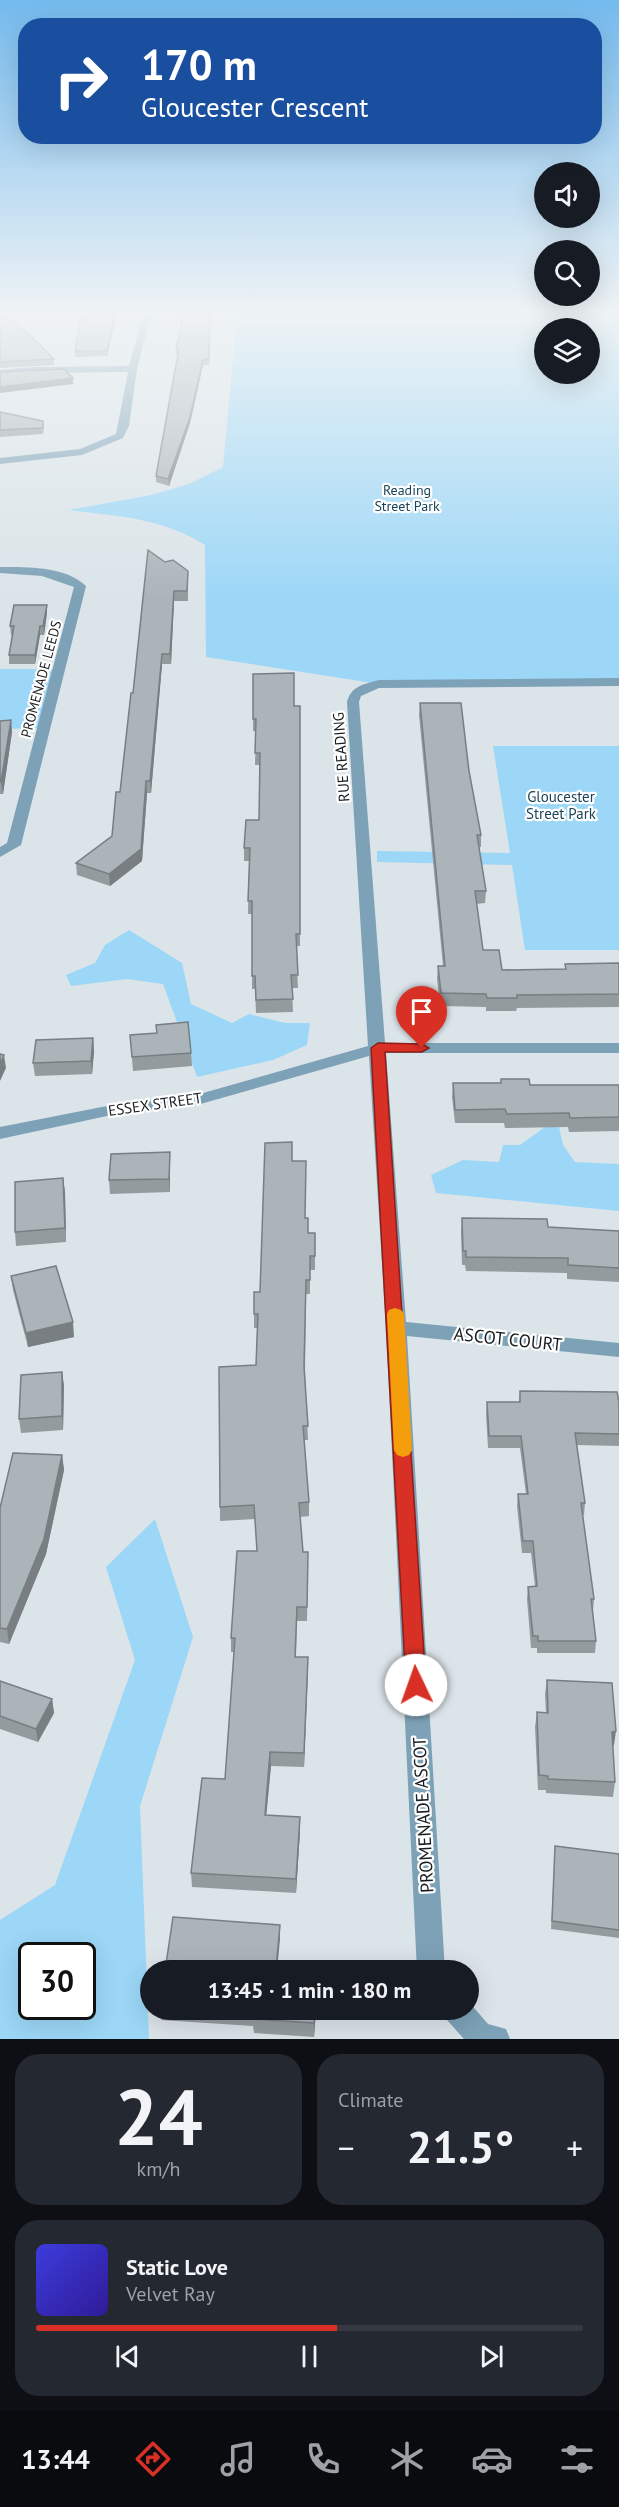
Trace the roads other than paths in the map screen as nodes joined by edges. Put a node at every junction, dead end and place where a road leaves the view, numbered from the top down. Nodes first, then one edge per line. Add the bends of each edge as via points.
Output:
1 (127, 409) edge
2 (0, 461) edge
3 (0, 570) edge
4 (619, 682) edge
5 (0, 853) edge
6 (378, 1048) junction
7 (619, 1048) edge
8 (0, 1133) edge
9 (396, 1328) junction
10 (619, 1350) edge
11 (430, 1960) edge
12 (467, 2020) edge
13 (496, 2039) edge

1 - 2 street via 120,436 82,452
3 - 5 street, PROMENADE LEEDS via 51,573 80,586 14,845
4 - 6 street, RUE READING via 379,684 355,694
6 - 7 street, ESSEX STREET
6 - 8 street, ESSEX STREET via 197,1100 107,1111
6 - 9 street, PROMENADE ASCOT
9 - 10 street, ASCOT COURT
9 - 11 street, PROMENADE ASCOT
12 - 13 street via 481,2037

